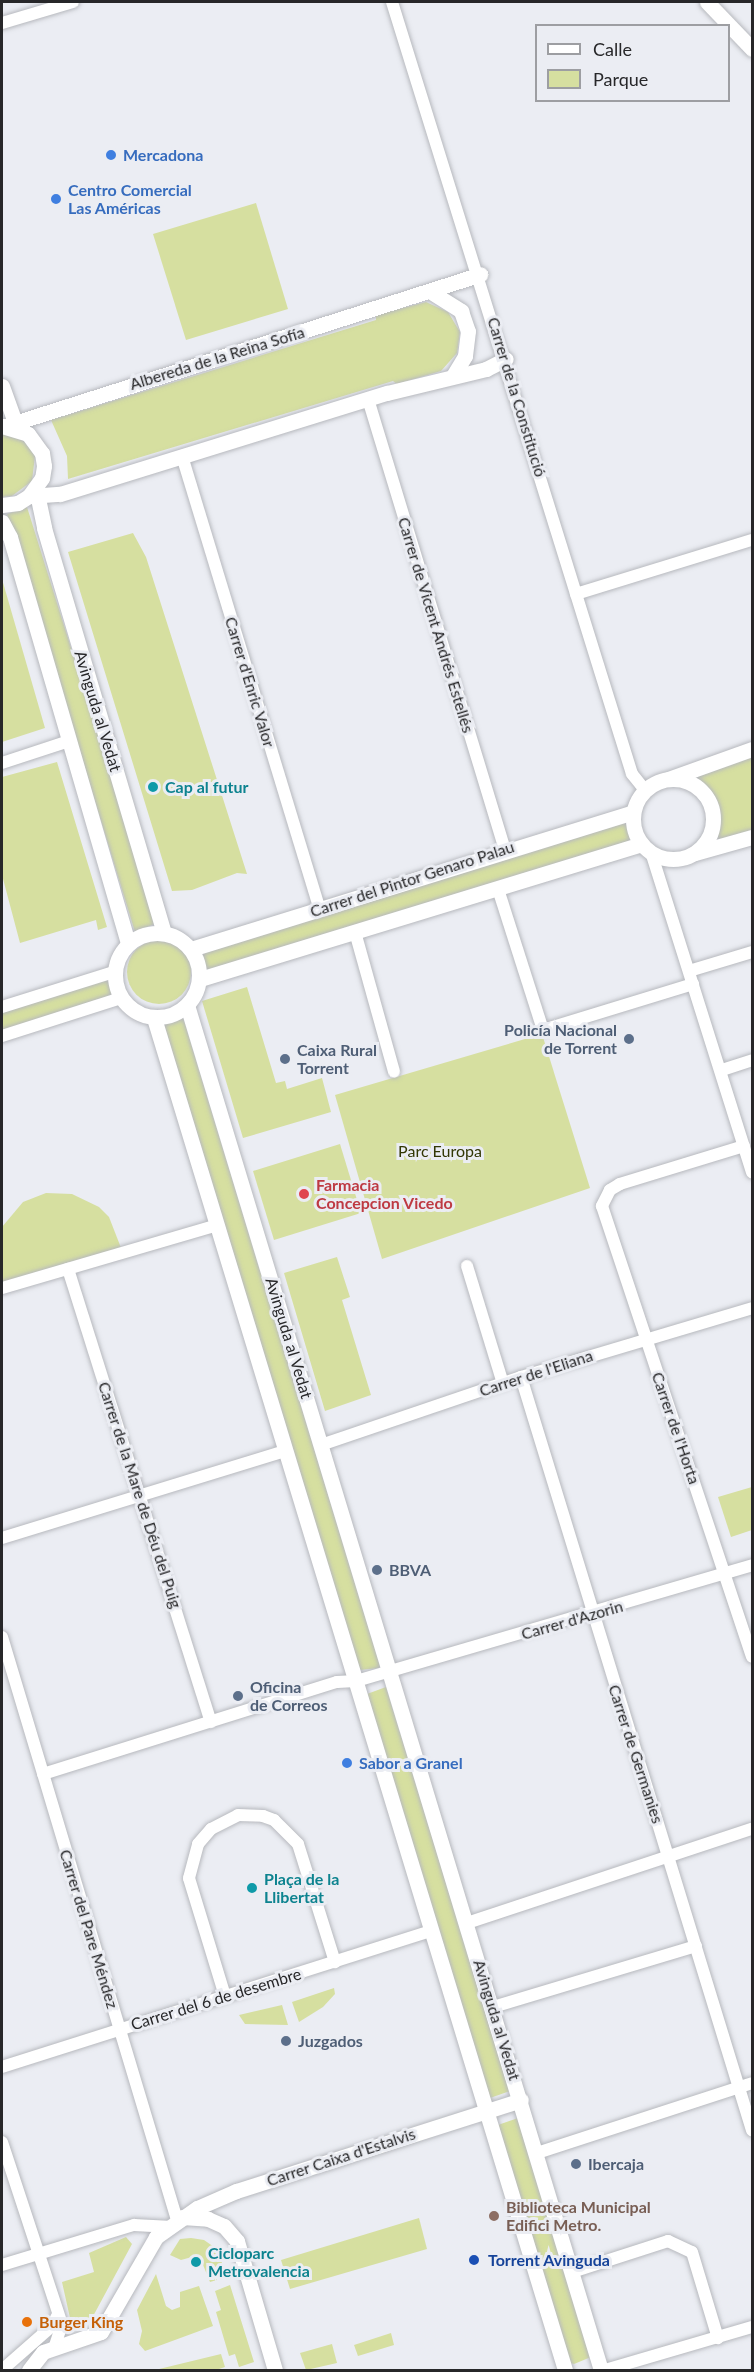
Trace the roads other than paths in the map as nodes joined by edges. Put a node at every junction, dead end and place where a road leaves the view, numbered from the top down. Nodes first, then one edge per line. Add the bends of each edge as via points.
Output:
1 (73, 2) edge
2 (392, 2) edge
3 (707, 2) edge
4 (2, 23) edge
5 (729, 24) edge
6 (730, 26) edge
7 (753, 49) edge
8 (480, 274) junction
9 (431, 292) junction
10 (506, 359) junction
11 (453, 376) junction
12 (2, 386) edge
13 (368, 399) junction
14 (9, 426) edge
15 (182, 456) junction
16 (34, 494) junction
17 (2, 505) edge
18 (2, 522) edge
19 (753, 540) edge
20 (576, 594) junction
21 (69, 741) junction
22 (753, 749) edge
23 (2, 762) edge
24 (668, 778) junction
25 (645, 789) junction
26 (633, 812) junction
27 (753, 837) edge
28 (646, 848) junction
29 (505, 850) junction
30 (692, 854) junction
31 (498, 890) junction
32 (319, 909) junction
33 (355, 932) junction
34 (164, 933) junction
35 (128, 944) junction
36 (191, 949) junction
37 (753, 952) edge
38 (114, 972) junction
39 (691, 977) junction
40 (200, 979) junction
41 (121, 998) junction
42 (187, 1005) junction
43 (2, 1007) edge
44 (154, 1018) junction
45 (2, 1036) edge
46 (753, 1060) edge
47 (722, 1070) junction
48 (394, 1072) dead end
49 (744, 1146) junction
50 (753, 1172) edge
51 (217, 1225) junction
52 (467, 1266) dead end
53 (68, 1269) junction
54 (2, 1288) edge
55 (753, 1308) edge
56 (644, 1339) junction
57 (521, 1377) junction
58 (503, 1384) junction
59 (321, 1445) junction
60 (285, 1451) junction
61 (141, 1494) junction
62 (2, 1538) edge
63 (753, 1565) edge
64 (727, 1572) junction
65 (592, 1615) junction
66 (2, 1637) edge
67 (753, 1657) edge
68 (5, 1663) edge
69 (390, 1671) junction
70 (356, 1682) junction
71 (211, 1722) junction
72 (42, 1774) junction
73 (753, 1829) edge
74 (669, 1857) junction
75 (467, 1923) junction
76 (431, 1931) junction
77 (696, 1946) junction
78 (335, 1962) junction
79 (225, 1996) junction
80 (493, 2007) junction
81 (120, 2029) junction
82 (2, 2067) edge
83 (753, 2083) edge
84 (740, 2087) junction
85 (521, 2100) junction
86 (488, 2110) junction
87 (753, 2130) edge
88 (2, 2142) edge
89 (537, 2153) junction
90 (175, 2222) junction
91 (40, 2255) junction
92 (2, 2265) edge
93 (572, 2272) junction
94 (58, 2314) junction
95 (753, 2327) edge
96 (718, 2338) junction
97 (54, 2348) junction
98 (35, 2366) edge
99 (6, 2368) edge
100 (275, 2370) edge
101 (565, 2370) edge
102 (603, 2370) edge

1 - 4 street
2 - 8 street, Carrer de la Constitució
3 - 5 street
6 - 7 street
8 - 9 street, Albereda de la Reina Sofía
8 - 10 street, Carrer de la Constitució
9 - 11 street via 461,311 468,331 465,356
9 - 14 street, Albereda de la Reina Sofía
10 - 11 street
10 - 20 street, Carrer de la Constitució
11 - 13 street
12 - 14 street
13 - 15 street
13 - 29 street, Carrer de Vicent Andrés Estellés
14 - 16 street via 28,434 42,453 42,478
15 - 16 street via 60,494
15 - 32 street, Carrer d'Enric Valor
16 - 17 street via 18,503
16 - 34 street, Avinguda al Vedat
18 - 21 street via 10,537
19 - 20 street
20 - 25 street, Carrer de la Constitució via 632,774
21 - 23 street
21 - 35 street
22 - 24 street
24 - 25 street
24 - 30 street via 686,780 698,787 713,813 704,844
25 - 26 street
26 - 28 street via 636,836
26 - 29 street, Carrer del Pintor Genaro Palau
27 - 30 street
28 - 30 street via 675,859
28 - 31 street, Carrer del Pintor Genaro Palau
28 - 39 street
29 - 32 street, Carrer del Pintor Genaro Palau
31 - 33 street, Carrer del Pintor Genaro Palau
31 - 39 street via 543,1030
32 - 36 street, Carrer del Pintor Genaro Palau
33 - 40 street, Carrer del Pintor Genaro Palau
33 - 48 street
34 - 35 street via 149,933
34 - 36 street via 181,939
35 - 38 street via 119,955
36 - 40 street
37 - 39 street
38 - 41 street
38 - 43 street
39 - 47 street
40 - 42 street
41 - 44 street via 136,1013
41 - 45 street
42 - 44 street via 169,1017
42 - 59 street, Avinguda al Vedat
44 - 51 street
46 - 47 street
47 - 49 street
49 - 50 street
49 - 56 street, Carrer de l'Horta via 620,1184 604,1198 604,1218
51 - 53 street
51 - 60 street
52 - 58 street
53 - 54 street
53 - 61 street, Carrer de la Mare de Déu del Puig
55 - 56 street, Carrer de l'Eliana
56 - 57 street, Carrer de l'Eliana
56 - 64 street, Carrer de l'Horta
57 - 58 street, Carrer de l'Eliana
57 - 65 street, Carrer de Germanies
58 - 59 street, Carrer de l'Eliana
59 - 69 street, Avinguda al Vedat
60 - 61 street
60 - 70 street
61 - 62 street
61 - 71 street, Carrer de la Mare de Déu del Puig
63 - 64 street, Carrer d'Azorin
64 - 65 street, Carrer d'Azorin
64 - 67 street, Carrer de l'Horta
65 - 69 street, Carrer d'Azorin
65 - 74 street, Carrer de Germanies
66 - 68 street, Carrer del Pare Méndez
68 - 72 street, Carrer del Pare Méndez
69 - 70 street
69 - 75 street, Avinguda al Vedat
70 - 71 street via 337,1682
70 - 76 street
71 - 72 street
72 - 81 street, Carrer del Pare Méndez
73 - 74 street
74 - 75 street
74 - 77 street, Carrer de Germanies
75 - 80 street, Avinguda al Vedat
76 - 78 street, Carrer del 6 de desembre
76 - 86 street
77 - 80 street
77 - 84 street, Carrer de Germanies
78 - 79 street, Carrer del 6 de desembre
78 - 79 street via 298,1844 274,1820 263,1815 238,1815 211,1829 198,1844 189,1878
79 - 81 street, Carrer del 6 de desembre
80 - 85 street, Avinguda al Vedat
81 - 82 street, Carrer del 6 de desembre
81 - 90 street, Carrer del Pare Méndez
83 - 84 street
84 - 87 street, Carrer de Germanies
84 - 89 street
85 - 86 street, Carrer Caixa d'Estalvis
85 - 89 street, Avinguda al Vedat
86 - 90 street, Carrer Caixa d'Estalvis via 236,2191
86 - 101 street
88 - 91 street
89 - 93 street, Avinguda al Vedat
90 - 91 street, Carrer Caixa d'Estalvis via 134,2225
90 - 97 street, Carrer Caixa d'Estalvis via 156,2237 101,2332
90 - 100 street via 216,2222 237,2241
91 - 92 street, Carrer Caixa d'Estalvis
91 - 94 street
93 - 96 street via 668,2241 692,2252
93 - 102 street, Avinguda al Vedat
94 - 97 street via 62,2324
94 - 99 street via 52,2326
95 - 96 street
96 - 102 street
97 - 98 street, Carrer Caixa d'Estalvis
98 - 99 street

